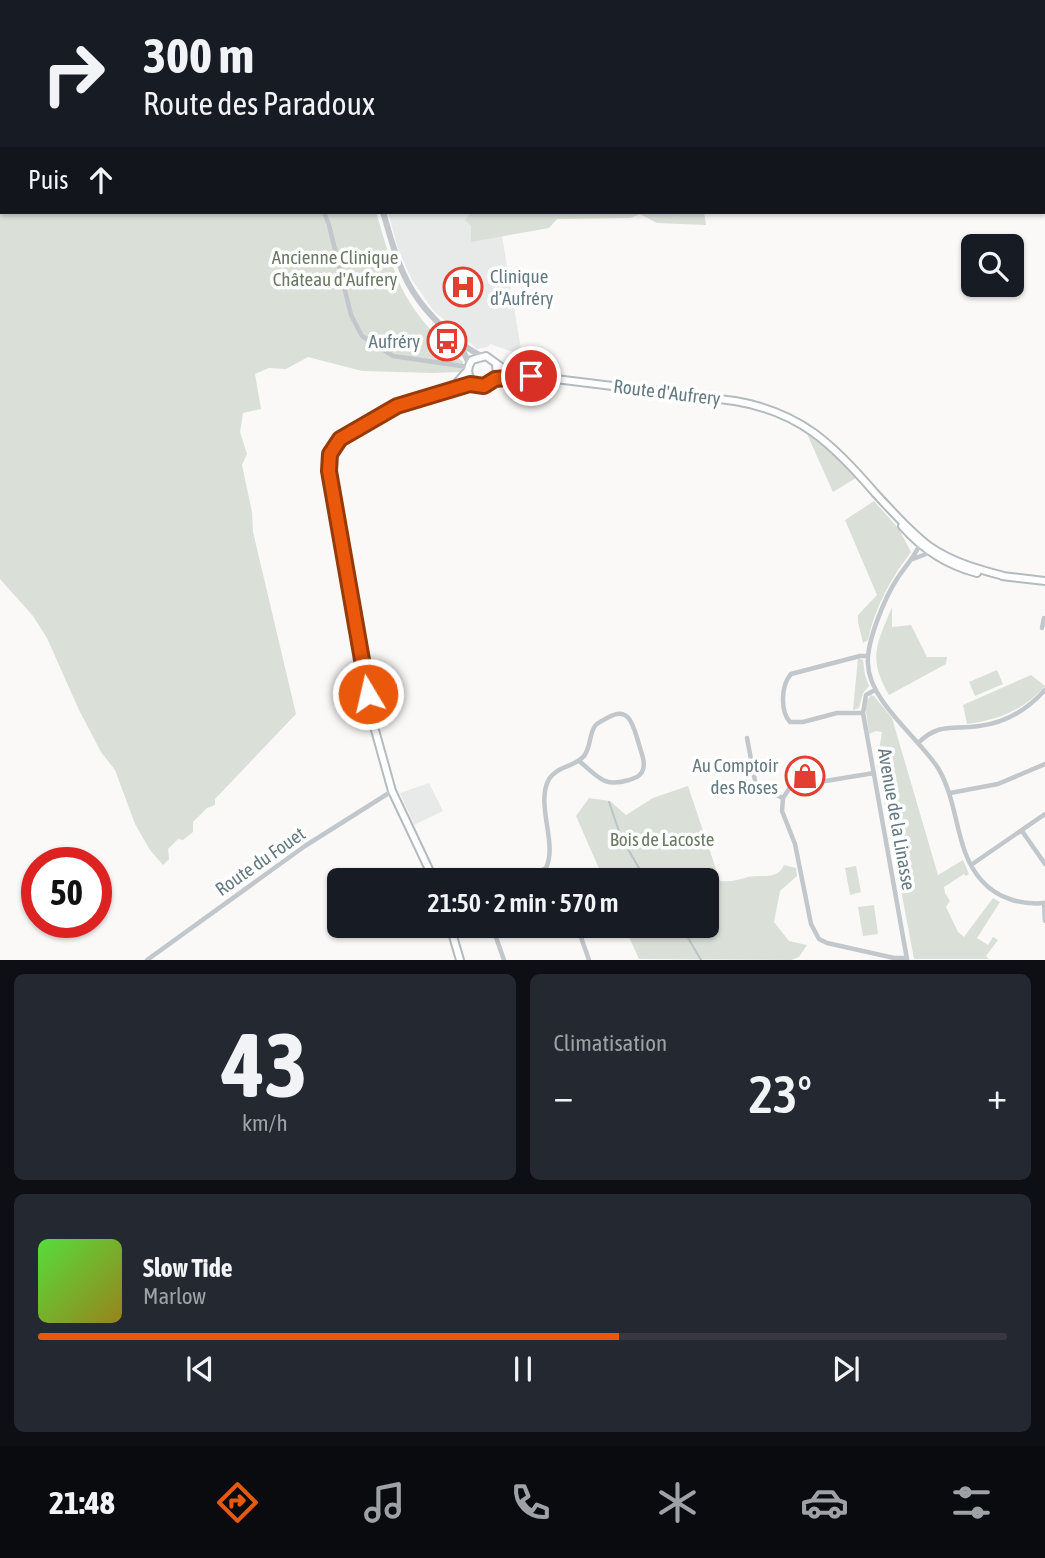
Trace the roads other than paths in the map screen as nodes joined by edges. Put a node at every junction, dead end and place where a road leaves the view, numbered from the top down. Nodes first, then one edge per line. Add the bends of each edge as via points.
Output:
1 (325, 214) edge
2 (384, 214) edge
3 (451, 337) junction
4 (481, 356) junction
5 (496, 365) junction
6 (468, 367) junction
7 (531, 376) junction
8 (495, 379) junction
9 (475, 383) junction
10 (442, 393) junction
11 (926, 547) junction
12 (913, 559) junction
13 (1045, 581) edge
14 (1036, 617) dead end
15 (1044, 619) edge
16 (1042, 628) dead end
17 (867, 656) junction
18 (875, 690) junction
19 (1045, 691) edge
20 (863, 713) junction
21 (747, 738) dead end
22 (918, 743) junction
23 (579, 761) junction
24 (1045, 764) edge
25 (874, 773) junction
26 (393, 791) junction
27 (950, 793) junction
28 (783, 798) junction
29 (1045, 814) edge
30 (1022, 831) junction
31 (1045, 864) edge
32 (971, 865) junction
33 (428, 868) edge
34 (546, 868) edge
35 (1044, 903) edge
36 (1045, 921) edge
37 (454, 938) edge
38 (497, 938) edge
39 (581, 938) edge
40 (907, 959) edge
41 (147, 960) edge
42 (460, 960) edge
43 (505, 960) edge
44 (589, 960) edge

1 - 6 street via 351,315 362,336 393,356
2 - 3 street via 411,288
3 - 4 street
3 - 6 street via 463,351
4 - 5 main road
4 - 6 main road
5 - 7 main road, Route d'Aufrery
5 - 8 main road
6 - 9 main road
6 - 10 main road via 459,381
7 - 8 main road, Route d'Aufrery
7 - 11 main road, Route d'Aufrery via 735,401 775,411 799,422 839,452
8 - 9 main road via 484,386
9 - 10 main road
10 - 26 main road via 368,421 340,439 329,455 371,710
11 - 12 street
11 - 12 street
11 - 13 main road, Route d'Aufrery via 967,566
12 - 17 street via 891,589
14 - 15 street
15 - 16 street
17 - 18 street
17 - 20 street via 791,674 785,683 783,713 790,722
18 - 20 street via 866,695
18 - 22 street
19 - 22 street via 1006,719 976,727 941,728
20 - 25 street, Avenue de la Linasse
21 - 28 street via 756,786
22 - 27 street
23 - 23 street via 599,723 616,713 631,719 644,763 638,777 609,783
23 - 34 street via 558,771 547,785 546,829 551,854
24 - 27 street via 998,784
25 - 28 street via 795,786
25 - 40 street, Avenue de la Linasse
26 - 33 main road
26 - 41 street, Route du Fouet via 305,846
27 - 32 street
28 - 40 street via 782,811 795,844 814,933 827,943
29 - 30 street
30 - 31 street
30 - 32 street
32 - 35 street via 981,880 1001,895
35 - 36 street
37 - 42 main road
38 - 43 street
39 - 44 street

